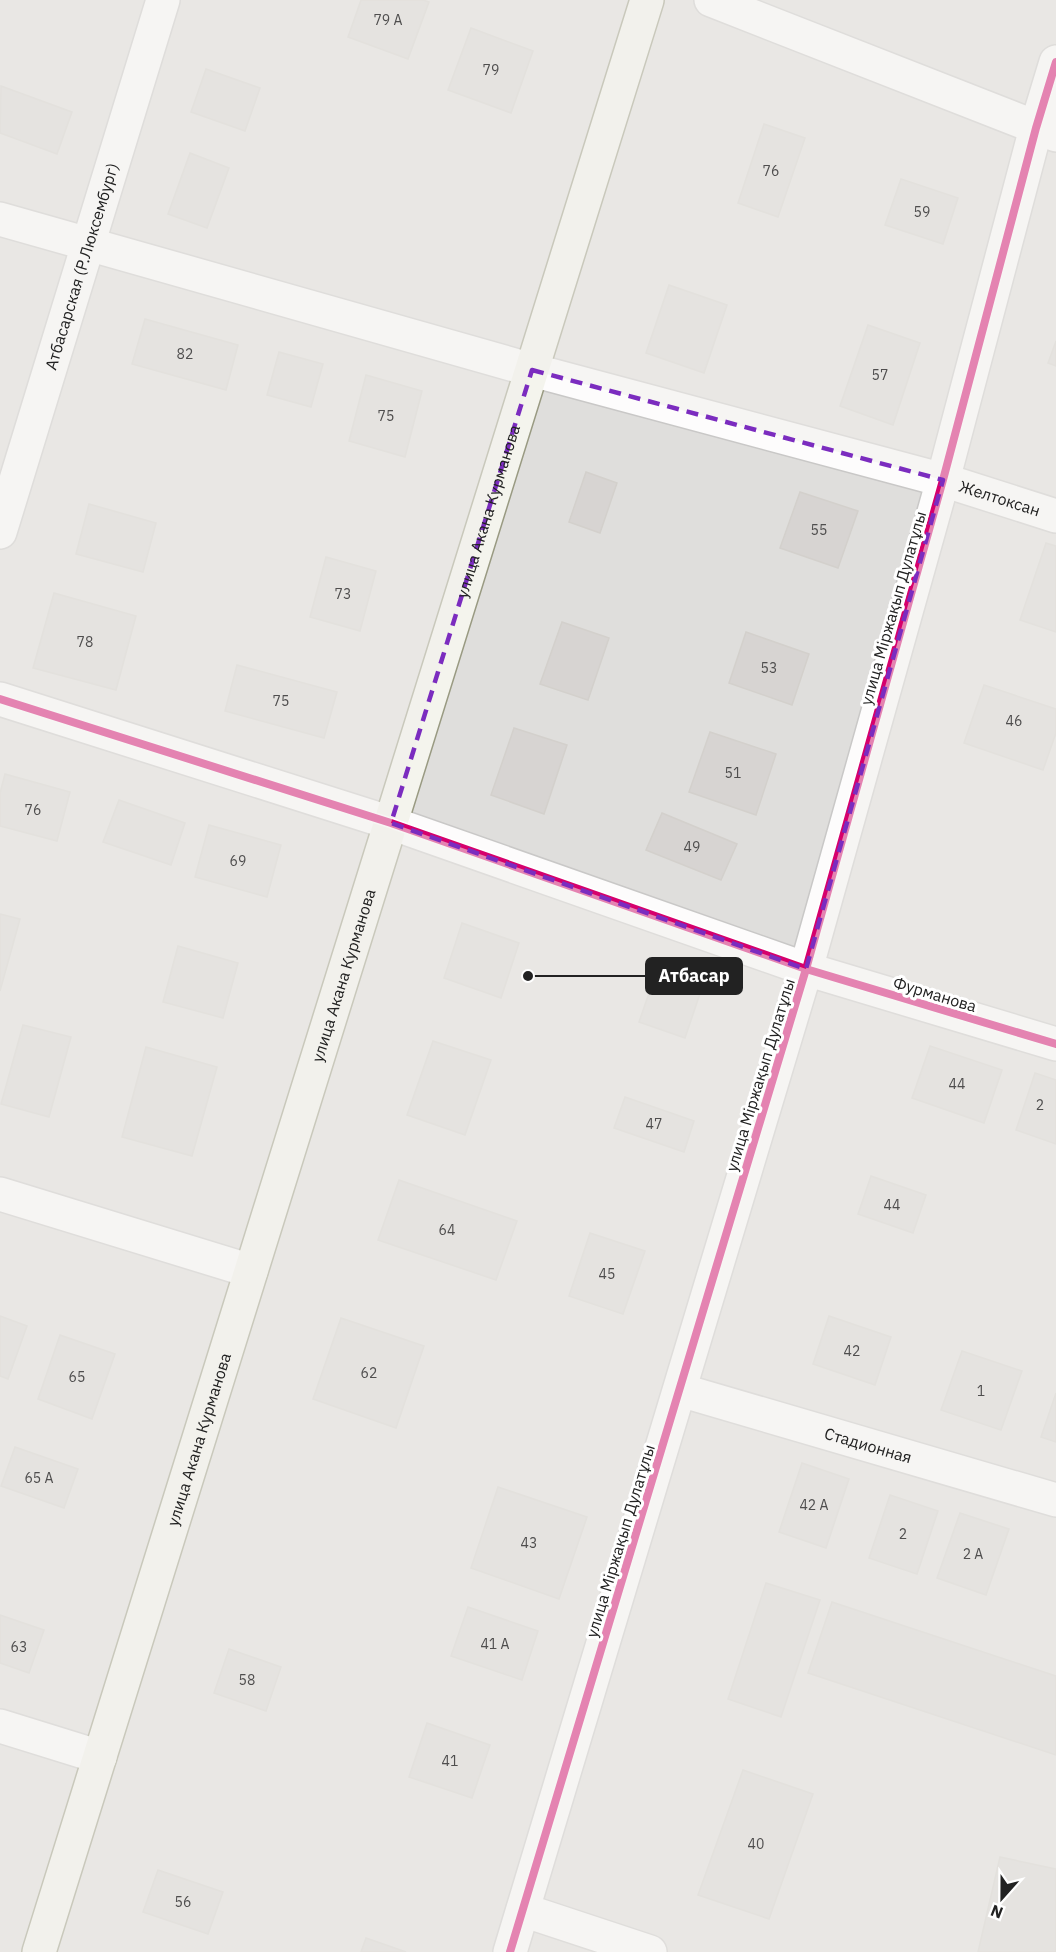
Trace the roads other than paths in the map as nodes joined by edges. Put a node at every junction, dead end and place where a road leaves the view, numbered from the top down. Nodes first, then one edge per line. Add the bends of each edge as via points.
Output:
1 (163, 0) edge
2 (647, 0) edge
3 (711, 0) edge
4 (1056, 62) edge
5 (1046, 131) edge
6 (0, 219) edge
7 (88, 244) junction
8 (532, 370) junction
9 (943, 480) junction
10 (1056, 516) edge
11 (0, 532) edge
12 (0, 699) edge
13 (391, 823) junction
14 (806, 969) junction
15 (1056, 1044) edge
16 (0, 1194) edge
17 (251, 1271) junction
18 (680, 1390) junction
19 (1056, 1500) edge
20 (0, 1726) edge
21 (100, 1757) junction
22 (523, 1910) junction
23 (39, 1952) edge
24 (510, 1952) edge
25 (650, 1952) edge

1 - 7 street, Атбасарская (Р.Люксембург)
2 - 8 main road, улица Акана Курманова
3 - 5 street
4 - 5 street, улица Міржақып Дулатұлы
5 - 9 street, улица Міржақып Дулатұлы
6 - 7 street, Желтоксан
7 - 8 street, Желтоксан
7 - 11 street, Атбасарская (Р.Люксембург)
8 - 9 street, Желтоксан
8 - 13 main road, улица Акана Курманова
9 - 10 street, Желтоксан
9 - 14 street, улица Міржақып Дулатұлы
12 - 13 street, Фурманова
13 - 14 street, Фурманова
13 - 17 main road, улица Акана Курманова
14 - 15 street, Фурманова
14 - 18 street, улица Міржақып Дулатұлы
16 - 17 street
17 - 21 main road, улица Акана Курманова
18 - 19 street, Стадионная
18 - 22 street, улица Міржақып Дулатұлы
20 - 21 street
21 - 23 main road, улица Акана Курманова
22 - 24 street, улица Міржақып Дулатұлы
22 - 25 street

